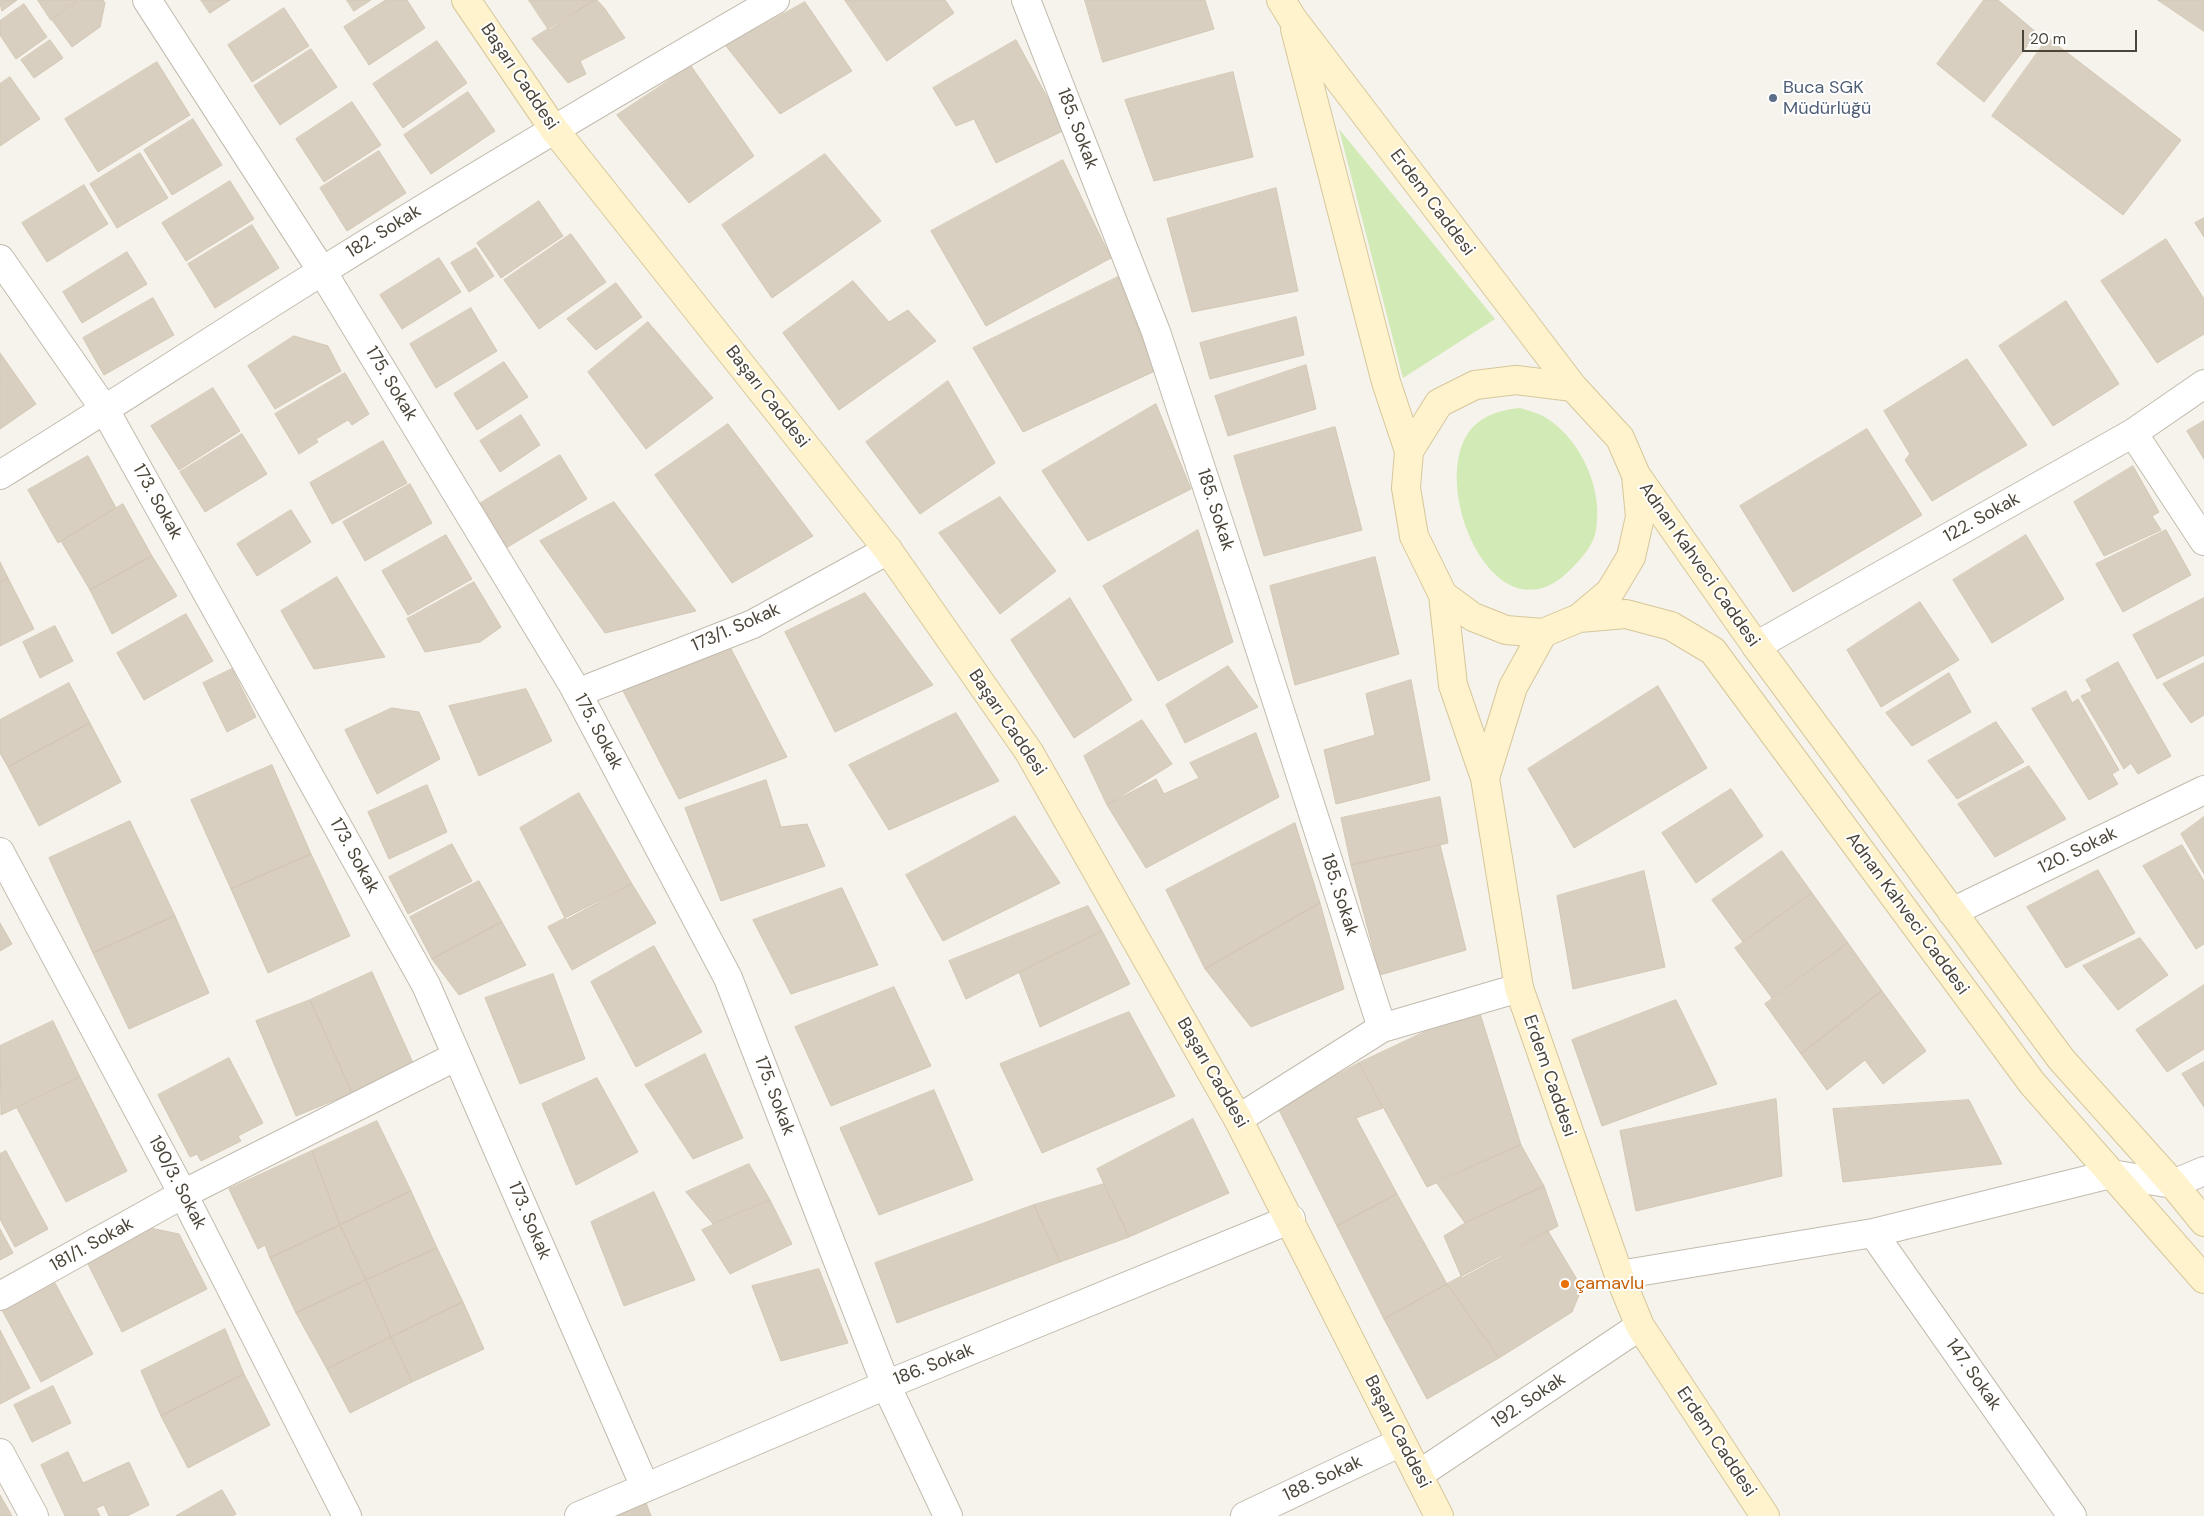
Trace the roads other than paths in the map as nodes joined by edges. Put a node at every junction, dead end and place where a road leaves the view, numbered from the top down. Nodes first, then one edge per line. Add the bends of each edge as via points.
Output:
1 (147, 0) edge
2 (466, 0) edge
3 (775, 0) edge
4 (1026, 0) edge
5 (1287, 9) edge
6 (553, 128) junction
7 (0, 259) edge
8 (322, 271) junction
9 (2204, 384) edge
10 (1573, 387) junction
11 (105, 410) junction
12 (2134, 433) junction
13 (1409, 452) junction
14 (0, 475) edge
15 (1636, 475) junction
16 (2204, 541) edge
17 (888, 550) junction
18 (1442, 595) junction
19 (1579, 618) junction
20 (1543, 633) junction
21 (1756, 646) junction
22 (577, 693) junction
23 (1485, 778) junction
24 (2204, 790) edge
25 (0, 852) edge
26 (1952, 912) junction
27 (1519, 988) junction
28 (1382, 1028) junction
29 (457, 1056) junction
30 (1238, 1119) junction
31 (2204, 1170) edge
32 (2111, 1174) junction
33 (2173, 1184) junction
34 (183, 1194) junction
35 (1291, 1219) junction
36 (2204, 1222) edge
37 (1873, 1233) junction
38 (1619, 1275) junction
39 (2204, 1279) edge
40 (0, 1296) edge
41 (1640, 1326) junction
42 (886, 1385) junction
43 (1401, 1442) junction
44 (0, 1453) edge
45 (1418, 1475) junction
46 (645, 1487) junction
47 (34, 1516) edge
48 (347, 1516) edge
49 (579, 1516) edge
50 (948, 1516) edge
51 (1245, 1516) edge
52 (1439, 1516) edge
53 (1765, 1516) edge
54 (2072, 1516) edge

1 - 8 street, 175. Sokak
2 - 6 main road, Başarı Caddesi
3 - 6 street, 182. Sokak
4 - 28 street, 185. Sokak via 1156,332
5 - 10 main road, Erdem Caddesi
5 - 13 main road, Erdem Caddesi via 1386,382
6 - 8 street, 182. Sokak
6 - 17 main road, Başarı Caddesi
7 - 11 street, 173. Sokak
8 - 11 street, 182. Sokak
8 - 22 street, 175. Sokak
9 - 12 street, 122. Sokak
10 - 13 main road via 1516,380 1475,385 1439,403
10 - 15 main road, Erdem Caddesi via 1620,438
11 - 14 street, 182. Sokak
11 - 29 street, 173. Sokak via 426,985
12 - 16 street
12 - 21 street, 122. Sokak
13 - 18 main road via 1406,488 1414,536
15 - 19 main road via 1640,517 1631,557 1610,592
15 - 21 main road, Adnan Kahveci Caddesi
17 - 22 street, 173/1. Sokak via 753,624
17 - 30 main road, Başarı Caddesi via 1029,752
18 - 20 main road via 1473,617 1506,630
18 - 23 main road, Erdem Caddesi via 1453,685
19 - 20 main road
19 - 32 main road, Adnan Kahveci Caddesi via 1626,614 1671,626 1713,651 2032,1083
20 - 23 main road via 1513,686
21 - 26 main road, Adnan Kahveci Caddesi
22 - 42 street, 175. Sokak via 728,978
23 - 27 main road, Erdem Caddesi
24 - 26 street, 120. Sokak
25 - 34 street, 190/3. Sokak
26 - 33 main road, Adnan Kahveci Caddesi via 2061,1059
27 - 28 street
27 - 38 main road, Erdem Caddesi
28 - 30 street
29 - 34 street, 181/1. Sokak
29 - 46 street, 173. Sokak
30 - 35 main road, Başarı Caddesi
31 - 33 street
32 - 33 street
32 - 37 street
32 - 39 main road, Adnan Kahveci Caddesi
33 - 36 main road, Adnan Kahveci Caddesi
34 - 40 street, 181/1. Sokak
34 - 48 street, 190/3. Sokak
35 - 42 street, 186. Sokak
35 - 43 main road, Başarı Caddesi
37 - 38 street
37 - 54 street, 147. Sokak
38 - 41 main road, Erdem Caddesi
41 - 45 street, 192. Sokak
41 - 53 main road, Erdem Caddesi
42 - 46 street, 186. Sokak
42 - 50 street, 175. Sokak
43 - 45 main road, Başarı Caddesi
43 - 51 street, 188. Sokak
44 - 47 street
45 - 52 main road, Başarı Caddesi
46 - 49 street, 186. Sokak

